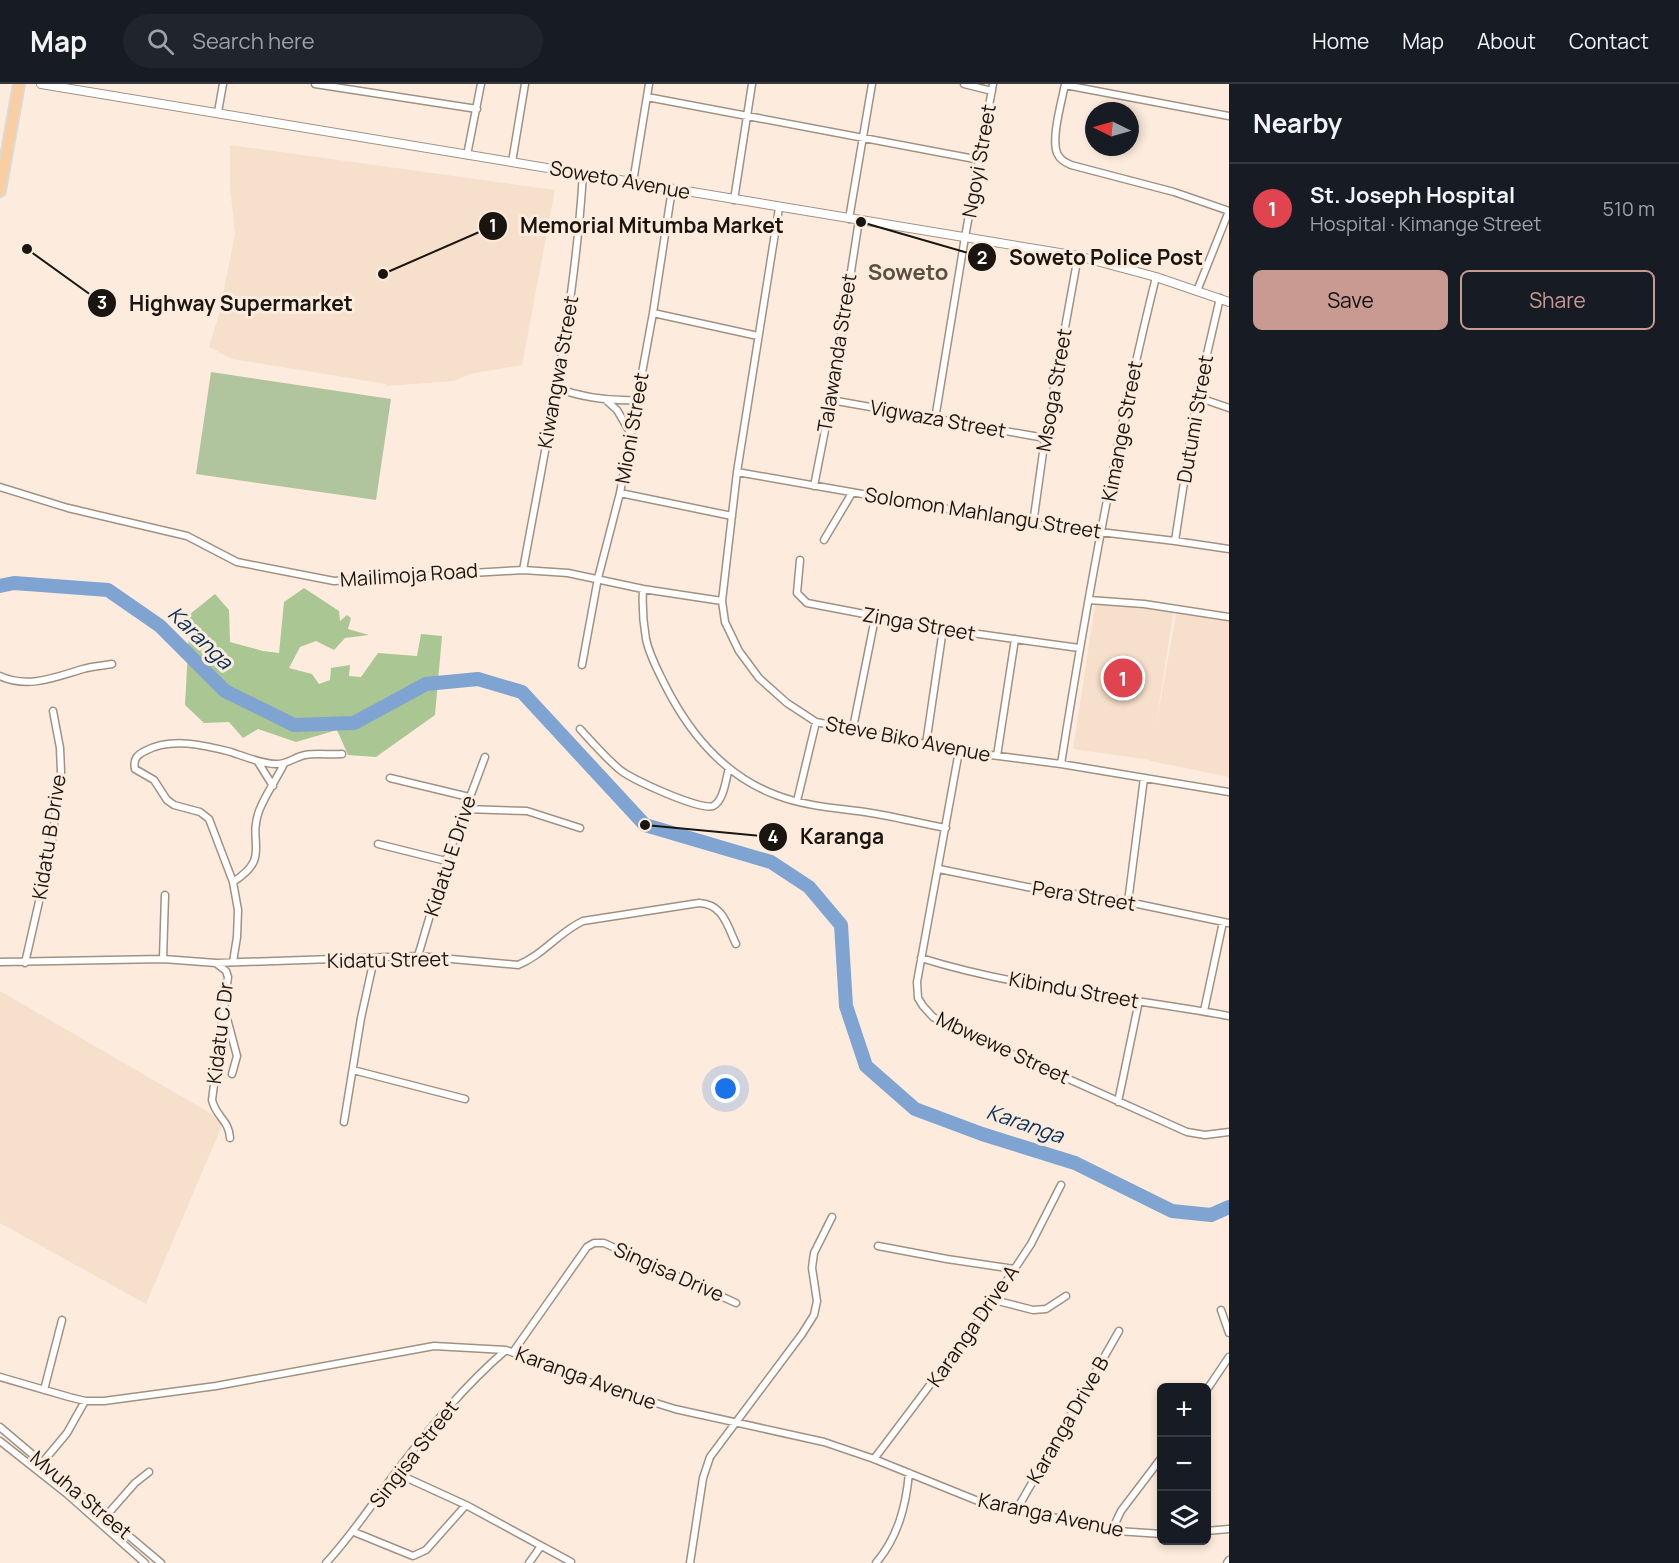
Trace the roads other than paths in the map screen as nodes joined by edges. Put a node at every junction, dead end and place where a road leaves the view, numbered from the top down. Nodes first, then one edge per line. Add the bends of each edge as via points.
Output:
1 (19, 84) edge
2 (41, 84) edge
3 (223, 84) edge
4 (315, 84) edge
5 (481, 84) edge
6 (525, 84) edge
7 (649, 84) edge
8 (752, 84) edge
9 (872, 84) edge
10 (964, 84) edge
11 (1065, 85) edge
12 (349, 87) edge
13 (992, 87) edge
14 (647, 97) junction
15 (477, 109) junction
16 (218, 112) junction
17 (747, 115) junction
18 (1229, 116) edge
19 (863, 138) junction
20 (467, 156) junction
21 (980, 160) junction
22 (512, 162) junction
23 (583, 174) junction
24 (633, 182) junction
25 (672, 189) junction
26 (0, 191) edge
27 (734, 200) junction
28 (779, 208) junction
29 (1229, 211) edge
30 (849, 219) junction
31 (859, 220) junction
32 (965, 237) junction
33 (1078, 256) junction
34 (1156, 277) junction
35 (1197, 291) junction
36 (1220, 298) junction
37 (1229, 302) edge
38 (652, 313) junction
39 (758, 336) junction
40 (557, 388) junction
41 (1197, 397) junction
42 (607, 400) junction
43 (637, 400) junction
44 (831, 400) junction
45 (1229, 408) edge
46 (935, 419) junction
47 (631, 434) junction
48 (1045, 438) junction
49 (737, 472) junction
50 (813, 486) junction
51 (0, 487) edge
52 (852, 493) junction
53 (620, 494) junction
54 (732, 516) junction
55 (1033, 524) junction
56 (1102, 532) junction
57 (824, 540) dead end
58 (1175, 541) junction
59 (1229, 549) edge
60 (800, 560) dead end
61 (523, 570) junction
62 (598, 578) junction
63 (643, 589) junction
64 (1089, 600) junction
65 (722, 602) junction
66 (1229, 617) edge
67 (875, 618) junction
68 (943, 629) junction
69 (1015, 639) junction
70 (1079, 648) junction
71 (112, 664) dead end
72 (582, 665) dead end
73 (0, 676) edge
74 (53, 711) dead end
75 (816, 722) junction
76 (853, 728) junction
77 (580, 729) dead end
78 (926, 744) junction
79 (959, 751) junction
80 (342, 754) dead end
81 (997, 756) junction
82 (485, 758) dead end
83 (258, 762) junction
84 (284, 764) junction
85 (1060, 764) junction
86 (729, 768) junction
87 (390, 778) dead end
88 (1144, 778) junction
89 (273, 786) junction
90 (1229, 792) edge
91 (469, 797) junction
92 (797, 801) junction
93 (465, 809) junction
94 (580, 828) dead end
95 (946, 828) junction
96 (378, 844) dead end
97 (446, 861) junction
98 (939, 869) junction
99 (233, 882) junction
100 (165, 895) dead end
101 (1128, 902) junction
102 (1226, 922) edge
103 (736, 944) dead end
104 (418, 956) junction
105 (921, 958) junction
106 (163, 959) junction
107 (374, 959) junction
108 (0, 962) edge
109 (233, 962) junction
110 (26, 963) junction
111 (216, 963) junction
112 (1139, 1001) junction
113 (224, 1008) junction
114 (1204, 1011) junction
115 (1229, 1016) edge
116 (353, 1070) junction
117 (232, 1074) dead end
118 (465, 1099) dead end
119 (1118, 1102) junction
120 (344, 1122) dead end
121 (1229, 1132) edge
122 (230, 1138) dead end
123 (1061, 1185) dead end
124 (832, 1217) dead end
125 (878, 1246) dead end
126 (1014, 1269) junction
127 (1066, 1296) dead end
128 (994, 1300) junction
129 (736, 1303) dead end
130 (1221, 1310) dead end
131 (62, 1320) dead end
132 (1119, 1331) dead end
133 (1229, 1333) edge
134 (509, 1351) junction
135 (1229, 1357) edge
136 (0, 1377) edge
137 (1211, 1384) edge
138 (44, 1390) junction
139 (85, 1401) junction
140 (736, 1422) junction
141 (0, 1427) edge
142 (0, 1441) edge
143 (873, 1459) junction
144 (1157, 1462) edge
145 (42, 1463) junction
146 (149, 1472) dead end
147 (396, 1473) junction
148 (909, 1473) junction
149 (466, 1505) junction
150 (1017, 1509) junction
151 (106, 1516) junction
152 (1229, 1529) edge
153 (1112, 1530) junction
154 (1211, 1531) edge
155 (354, 1532) junction
156 (1157, 1534) edge
157 (541, 1546) junction
158 (571, 1562) edge
159 (689, 1562) edge
160 (146, 1563) edge
161 (161, 1563) edge
162 (326, 1563) edge
163 (529, 1563) edge
164 (876, 1563) edge

1 - 26 highway
2 - 16 street, Soweto Avenue
3 - 16 street
4 - 12 street
5 - 15 street
6 - 22 street
7 - 14 street
8 - 17 street
9 - 19 street
10 - 13 street
11 - 18 street
11 - 29 street via 1055,139 1061,159
12 - 15 street
13 - 21 street, Ngoyi Street
14 - 17 street
14 - 24 street
15 - 20 street
16 - 20 street, Soweto Avenue
17 - 19 street
17 - 27 street
19 - 21 street
19 - 30 street
20 - 22 street, Soweto Avenue
21 - 32 street, Ngoyi Street
22 - 23 street, Soweto Avenue
23 - 24 street, Soweto Avenue
23 - 40 street, Kiwangwa Street via 577,258
24 - 25 street, Soweto Avenue
25 - 27 street, Soweto Avenue
25 - 38 street, Mioni Street
27 - 28 street, Soweto Avenue
28 - 30 street, Soweto Avenue
28 - 39 street, Steve Biko Avenue
29 - 35 street
30 - 31 street, Soweto Avenue
31 - 32 street, Soweto Avenue
31 - 44 street, Talawanda Street
32 - 33 street, Soweto Avenue
32 - 46 street, Ngoyi Street
33 - 34 street, Soweto Avenue
33 - 48 street, Msoga Street
34 - 35 street, Soweto Avenue
34 - 56 street, Kimange Street
35 - 36 street, Soweto Avenue
36 - 37 street, Soweto Avenue
36 - 41 street, Dutumi Street
38 - 39 street
38 - 43 street, Mioni Street
39 - 49 street, Steve Biko Avenue
40 - 42 street
40 - 61 street, Kiwangwa Street
41 - 45 street
41 - 58 street, Dutumi Street
42 - 43 street
42 - 47 street
43 - 47 street, Mioni Street
44 - 46 street, Vigwaza Street
44 - 50 street, Talawanda Street
46 - 48 street, Vigwaza Street
47 - 53 street, Mioni Street
48 - 55 street, Msoga Street
49 - 50 street, Solomon Mahlangu Street
49 - 54 street, Steve Biko Avenue
50 - 52 street, Solomon Mahlangu Street
51 - 61 street, Mailimoja Road via 68,508 187,536 237,562 334,581
52 - 55 street, Solomon Mahlangu Street
52 - 57 street
53 - 54 street
53 - 62 street, Mioni Street
54 - 65 street, Steve Biko Avenue
55 - 56 street, Solomon Mahlangu Street
56 - 58 street, Solomon Mahlangu Street
56 - 64 street, Kimange Street
58 - 59 street, Solomon Mahlangu Street
60 - 67 street, Zinga Street via 796,585 800,598 807,603
61 - 62 street, Mailimoja Road
62 - 63 street, Mailimoja Road
62 - 72 street, Mioni Street
63 - 65 street, Mailimoja Road
63 - 86 street via 646,639 676,708 695,735
64 - 66 street
64 - 70 street, Kimange Street
65 - 75 street, Steve Biko Avenue via 734,642 759,678
67 - 68 street, Zinga Street
67 - 76 street
68 - 69 street, Zinga Street
68 - 78 street
69 - 70 street, Zinga Street
69 - 81 street
70 - 85 street, Kimange Street
71 - 73 street via 20,683
74 - 110 street, Kidatu B Drive via 62,772 51,849
75 - 76 street, Steve Biko Avenue
75 - 92 street
76 - 78 street, Steve Biko Avenue
77 - 86 street via 629,777 706,807 718,801
78 - 79 street, Steve Biko Avenue
79 - 81 street, Steve Biko Avenue
79 - 95 street, Mbwewe Street
80 - 84 street via 304,755
81 - 85 street, Steve Biko Avenue
82 - 91 street, Kidatu E Drive
83 - 84 street
83 - 89 street
83 - 99 street via 187,743 157,746 135,760 135,769 154,780 167,800 209,819
84 - 89 street
85 - 88 street, Steve Biko Avenue
86 - 92 street via 775,795
87 - 91 street
88 - 90 street, Steve Biko Avenue
88 - 101 street
89 - 99 street via 259,811 253,864
91 - 93 street, Kidatu E Drive
92 - 95 street
93 - 94 street via 527,811
93 - 97 street, Kidatu E Drive
95 - 98 street, Mbwewe Street
96 - 97 street
97 - 104 street, Kidatu E Drive
98 - 101 street, Pera Street
98 - 105 street, Mbwewe Street
99 - 109 street via 238,910
100 - 106 street
101 - 102 street, Pera Street
102 - 114 street
103 - 104 street, Kidatu Street via 718,909 710,903 699,903 583,921 570,927 533,959 518,965
104 - 107 street, Kidatu Street
105 - 112 street, Kibindu Street via 1032,983
105 - 119 street, Mbwewe Street via 918,998 933,1017
106 - 110 street, Kidatu Street
106 - 111 street, Kidatu Street
107 - 109 street, Kidatu Street
107 - 116 street
108 - 110 street, Kidatu Street
109 - 111 street, Kidatu Street
111 - 113 street, Kidatu C Dr via 226,970 228,977
112 - 114 street, Kibindu Street
112 - 119 street
113 - 117 street via 237,1056
113 - 122 street, Kidatu C Dr via 212,1100 227,1124
114 - 115 street, Kibindu Street
116 - 118 street
116 - 120 street
119 - 121 street, Mbwewe Street via 1187,1132
123 - 126 street, Karanga Drive A
124 - 140 street via 814,1253 814,1315
125 - 126 street
126 - 128 street, Karanga Drive A
127 - 128 street via 1046,1309 1033,1310
128 - 143 street, Karanga Drive A
129 - 134 street, Singisa Drive via 604,1243 594,1243 587,1247
130 - 133 street
131 - 138 street
132 - 150 street, Karanga Drive B
134 - 139 street, Karanga Avenue via 434,1346 216,1386
134 - 140 street, Karanga Avenue via 636,1398
134 - 147 street, Singisa Street via 486,1367 463,1391
135 - 137 street
136 - 138 street, Karanga Avenue
138 - 139 street, Karanga Avenue
139 - 145 street via 67,1433
140 - 143 street, Karanga Avenue via 824,1442
140 - 159 street via 710,1457
141 - 145 street, Mvuha Street
142 - 160 street
143 - 148 street, Karanga Avenue
144 - 153 street via 1121,1511
145 - 151 street, Mvuha Street
146 - 151 street
147 - 149 street
147 - 155 street, Singisa Street
148 - 150 street, Karanga Avenue via 978,1501
148 - 164 street via 900,1521
149 - 155 street via 426,1550 413,1556
149 - 157 street
150 - 153 street, Karanga Avenue
151 - 161 street, Mvuha Street
152 - 154 street
153 - 156 street, Karanga Avenue
155 - 162 street, Singisa Street
157 - 158 street
157 - 163 street

